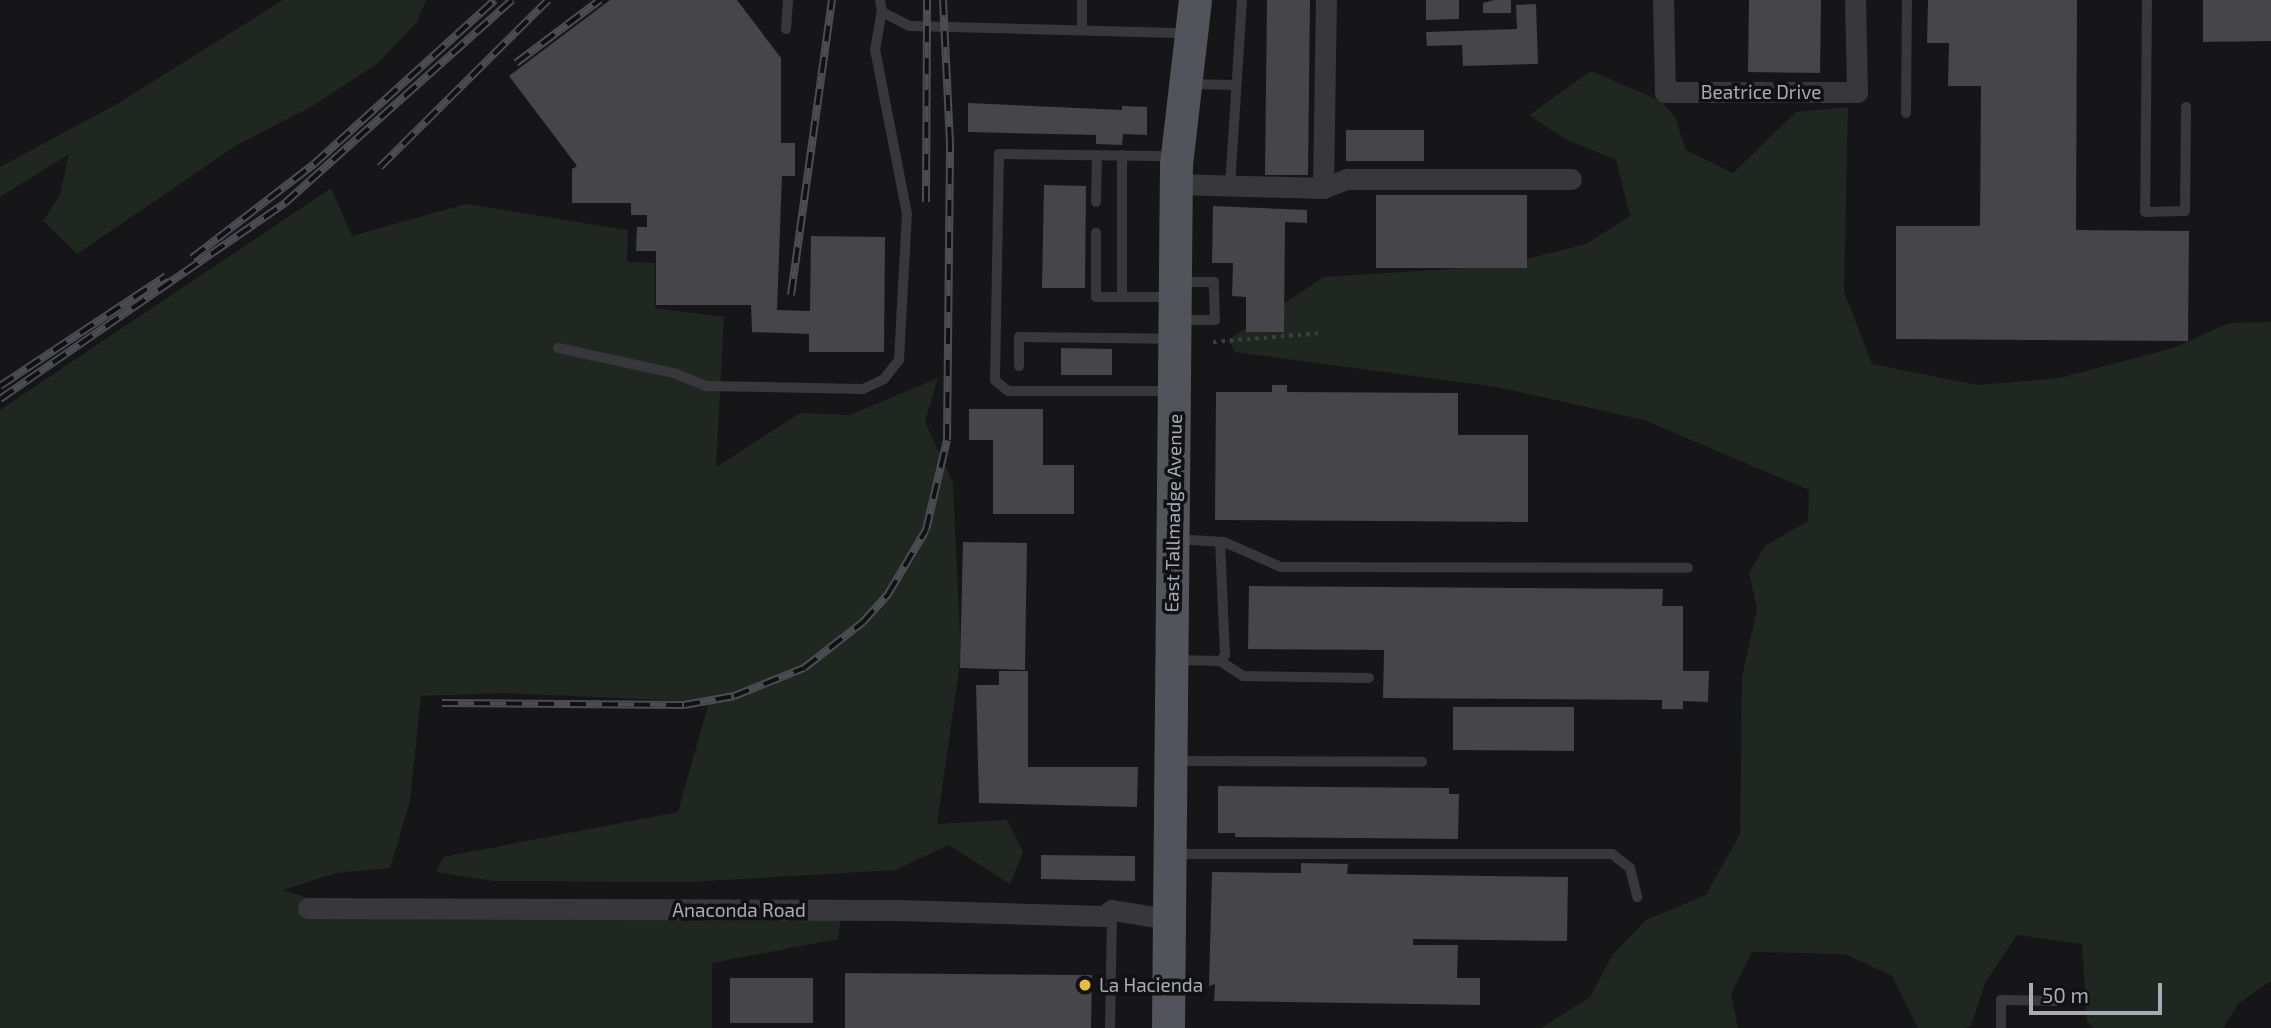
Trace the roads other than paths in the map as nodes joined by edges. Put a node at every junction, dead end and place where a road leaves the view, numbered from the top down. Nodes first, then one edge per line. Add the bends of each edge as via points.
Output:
1 (788, 0) edge
2 (1082, 0) edge
3 (1195, 0) edge
4 (1242, 0) edge
5 (1326, 0) edge
6 (1662, 0) edge
7 (1855, 0) edge
8 (1907, 0) edge
9 (2147, 0) edge
10 (881, 6) edge
11 (786, 29) dead end
12 (1082, 30) junction
13 (1188, 34) junction
14 (1182, 83) junction
15 (1233, 85) junction
16 (2186, 107) dead end
17 (1906, 113) dead end
18 (1097, 155) junction
19 (1122, 155) junction
20 (1176, 170) junction
21 (1571, 179) dead end
22 (1230, 186) junction
23 (1323, 188) junction
24 (1096, 202) dead end
25 (1096, 233) dead end
26 (1122, 297) junction
27 (1175, 310) junction
28 (558, 348) dead end
29 (1019, 366) dead end
30 (1174, 391) junction
31 (1172, 538) junction
32 (1220, 542) junction
33 (1688, 568) dead end
34 (1171, 660) junction
35 (1220, 661) junction
36 (1369, 678) dead end
37 (1170, 761) junction
38 (1422, 762) dead end
39 (1169, 853) junction
40 (1637, 897) dead end
41 (308, 908) dead end
42 (1112, 910) junction
43 (1168, 919) junction
44 (2056, 1001) dead end
45 (1110, 1028) edge
46 (1168, 1028) edge
47 (2001, 1028) edge

1 - 11 lane
2 - 12 lane
3 - 13 main road, East Tallmadge Avenue
4 - 15 lane
5 - 23 street
6 - 7 street, Beatrice Drive via 1665,92 1857,92
8 - 17 lane
9 - 16 lane via 2145,212 2185,211
10 - 12 lane via 910,26
10 - 28 lane via 875,50 907,214 899,360 884,379 863,389 706,386 674,373
12 - 13 lane
13 - 14 main road, East Tallmadge Avenue
14 - 15 lane
14 - 20 main road, East Tallmadge Avenue
15 - 22 lane
18 - 19 lane
18 - 24 lane
18 - 30 lane via 999,154 995,380 1008,391
19 - 20 lane
19 - 26 lane
20 - 22 street
20 - 27 main road, East Tallmadge Avenue
21 - 23 street via 1347,179
22 - 23 street
25 - 26 lane via 1096,297
26 - 27 lane
27 - 29 lane via 1020,337
27 - 30 main road, East Tallmadge Avenue
30 - 31 main road, East Tallmadge Avenue
31 - 32 lane
31 - 34 main road, East Tallmadge Avenue
32 - 33 lane via 1281,567
32 - 35 lane via 1225,655
34 - 35 lane
34 - 37 main road, East Tallmadge Avenue
35 - 36 lane via 1243,677
37 - 38 lane
37 - 39 main road, East Tallmadge Avenue
39 - 40 lane via 1612,855 1630,868
39 - 43 main road, East Tallmadge Avenue
41 - 42 street, Anaconda Road via 898,910 1104,916
42 - 43 street, Anaconda Road
42 - 45 lane
43 - 46 main road, East Tallmadge Avenue
44 - 47 lane via 2001,1000

